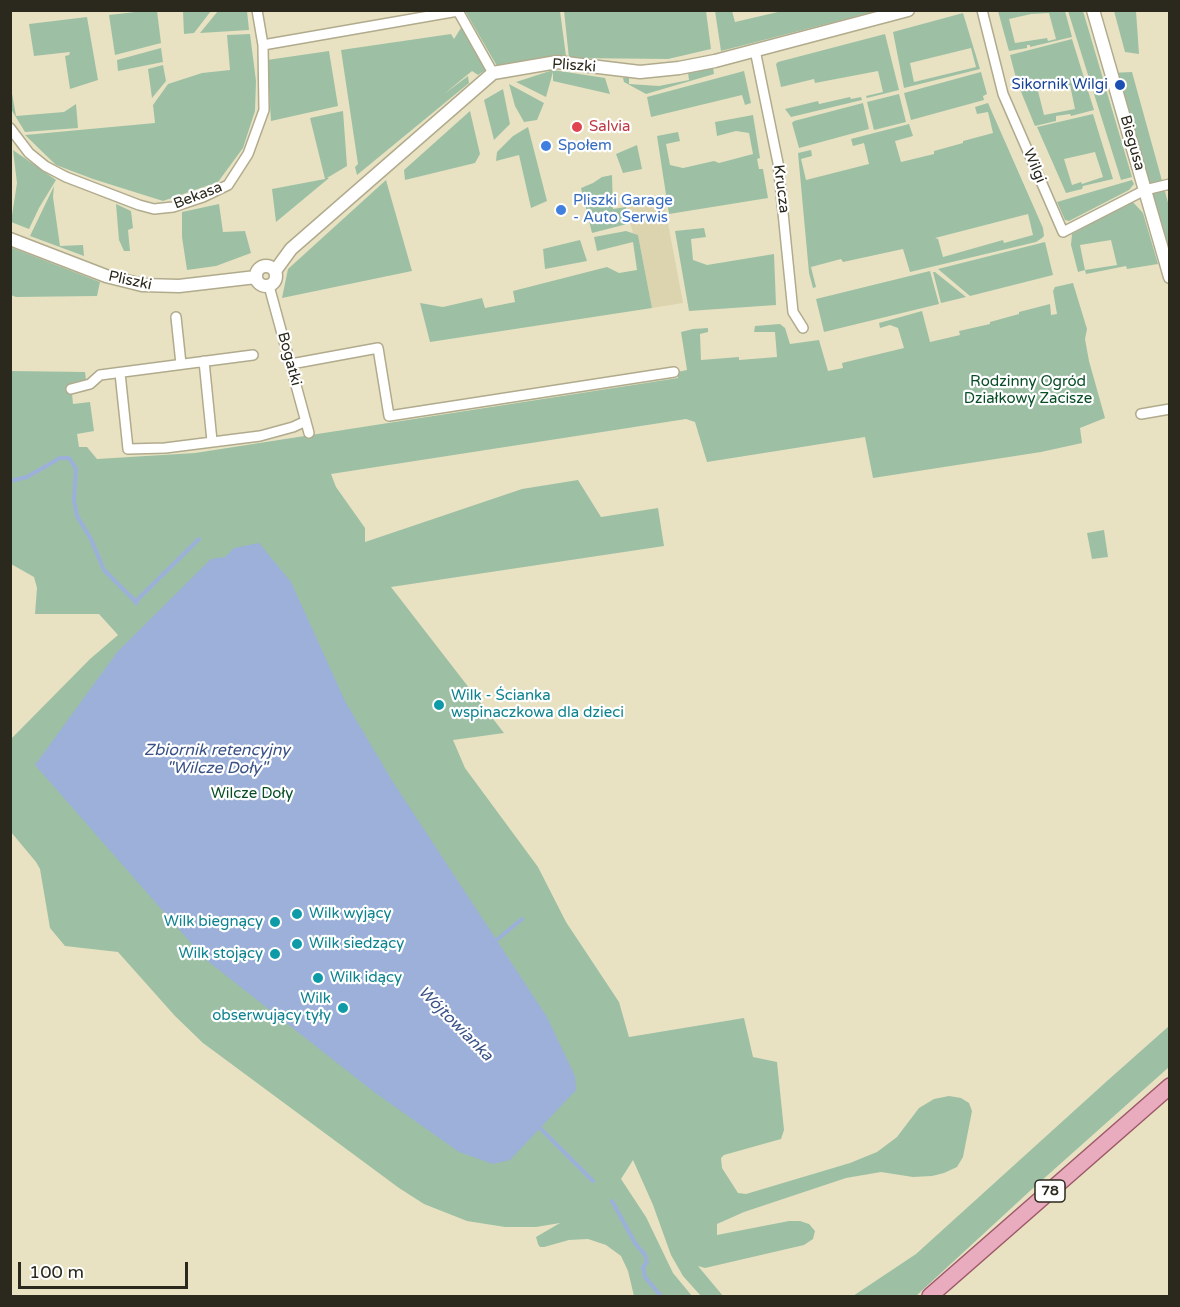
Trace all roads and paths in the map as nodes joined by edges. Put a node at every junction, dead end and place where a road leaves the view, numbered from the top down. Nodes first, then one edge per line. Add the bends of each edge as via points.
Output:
1 (256, 10) edge
2 (908, 10) edge
3 (982, 10) edge
4 (1093, 10) edge
5 (458, 11) edge
6 (263, 45) junction
7 (755, 50) junction
8 (493, 73) junction
9 (10, 128) edge
10 (1170, 184) edge
11 (1145, 190) junction
12 (10, 239) edge
13 (275, 271) junction
14 (256, 277) junction
15 (1170, 277) edge
16 (269, 286) junction
17 (176, 317) dead end
18 (803, 328) dead end
19 (253, 355) dead end
20 (204, 361) junction
21 (181, 364) junction
22 (291, 364) junction
23 (674, 372) dead end
24 (120, 373) junction
25 (71, 389) dead end
26 (1170, 409) edge
27 (1141, 414) dead end
28 (306, 421) junction
29 (309, 433) dead end
30 (212, 441) junction
31 (1170, 1086) edge
32 (930, 1296) edge

1 - 6 street, Bekasa
2 - 7 street, Pliszki
3 - 11 street, Wilgi via 1004,94 1063,232
4 - 11 street, Biegusa
5 - 6 street
5 - 8 street
6 - 9 street, Bekasa via 264,110 248,154 228,185 174,207 139,205 59,174 29,153
7 - 8 street, Pliszki via 679,69 639,72 557,62
7 - 18 street, Krucza via 778,163 793,312
8 - 13 street via 291,249
10 - 11 street, Wilgi
11 - 15 street, Biegusa
12 - 14 street, Pliszki via 106,276 142,285 179,286
13 - 14 street, Pliszki via 263,267
13 - 16 street via 276,280
14 - 16 street via 261,285
16 - 22 street, Bogatki
17 - 21 street
19 - 20 street
20 - 21 street
20 - 30 street
21 - 24 street
22 - 23 street via 378,348 389,416
22 - 28 street, Bogatki
24 - 25 street via 100,375 90,384
24 - 30 street via 128,449
26 - 27 street
28 - 29 street, Bogatki
28 - 30 street via 260,436
31 - 32 main road, 78

